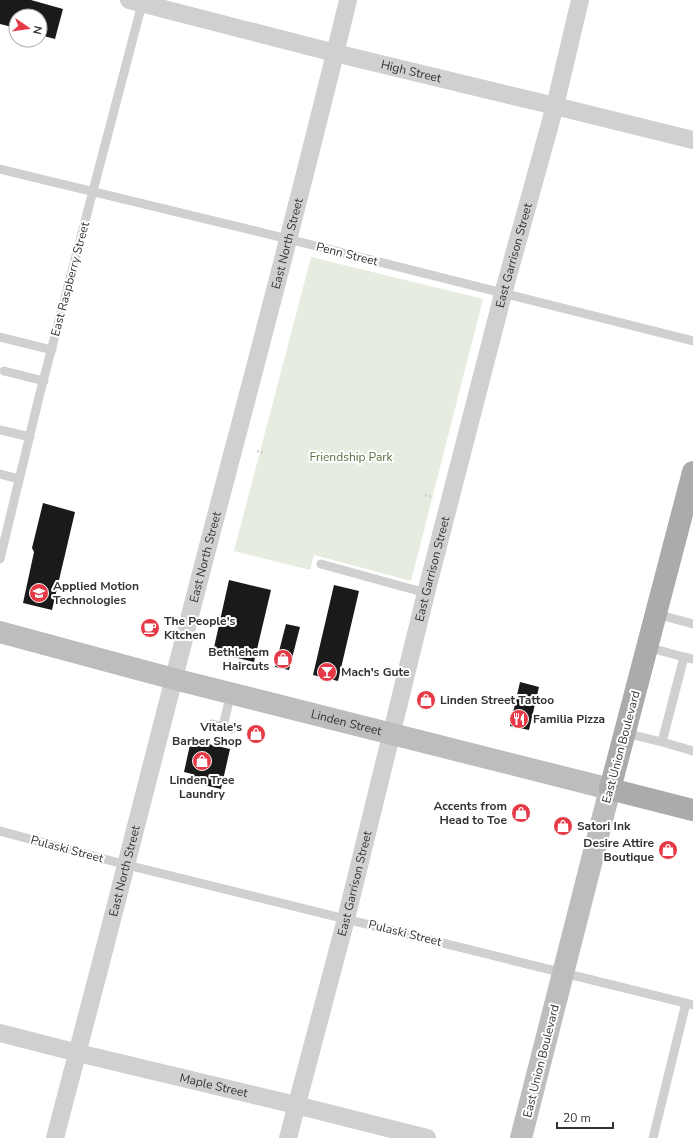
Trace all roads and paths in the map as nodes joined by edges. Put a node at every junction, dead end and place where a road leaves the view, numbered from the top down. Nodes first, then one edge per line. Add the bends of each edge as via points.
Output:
1 (348, 0) edge
2 (580, 0) edge
3 (138, 1) edge
4 (335, 53) junction
5 (555, 106) junction
6 (693, 140) edge
7 (0, 169) edge
8 (93, 192) junction
9 (288, 239) junction
10 (503, 294) junction
11 (0, 337) edge
12 (693, 341) edge
13 (52, 350) junction
14 (4, 371) dead end
15 (44, 381) junction
16 (0, 430) edge
17 (30, 437) junction
18 (257, 451) dead end
19 (265, 453) dead end
20 (693, 472) edge
21 (0, 474) edge
22 (19, 479) junction
23 (0, 559) edge
24 (321, 564) dead end
25 (426, 593) junction
26 (656, 614) junction
27 (693, 624) edge
28 (0, 632) edge
29 (648, 647) junction
30 (684, 657) junction
31 (693, 659) edge
32 (174, 679) junction
33 (231, 693) junction
34 (212, 724) dead end
35 (223, 726) junction
36 (232, 729) dead end
37 (392, 733) junction
38 (625, 734) junction
39 (662, 742) junction
40 (693, 751) edge
41 (610, 789) junction
42 (693, 810) edge
43 (0, 831) edge
44 (127, 865) junction
45 (346, 919) junction
46 (563, 973) junction
47 (690, 1004) edge
48 (0, 1033) edge
49 (78, 1053) junction
50 (296, 1104) junction
51 (55, 1138) edge
52 (288, 1138) edge
53 (426, 1138) edge
54 (521, 1138) edge
55 (653, 1138) edge

1 - 4 street, East North Street
2 - 5 street, East Garrison Street
3 - 4 street, High Street
3 - 8 lane, East Raspberry Street
4 - 5 street, High Street
4 - 9 street, East North Street
5 - 6 street, High Street
5 - 10 street, East Garrison Street
7 - 8 lane, Penn Street
8 - 9 lane, Penn Street
8 - 13 lane, East Raspberry Street
9 - 10 lane, Penn Street
9 - 32 street, East North Street
10 - 12 lane, Penn Street
10 - 25 street, East Garrison Street
11 - 13 lane
13 - 15 lane, East Raspberry Street
14 - 15 lane
15 - 17 lane, East Raspberry Street
16 - 17 lane
17 - 22 lane, East Raspberry Street
18 - 19 path
20 - 26 main road, East Union Boulevard
21 - 22 lane
22 - 23 lane, East Raspberry Street
24 - 25 lane
25 - 37 street, East Garrison Street
26 - 27 lane
26 - 29 main road, East Union Boulevard
28 - 32 main road, Linden Street
29 - 30 lane
29 - 38 main road, East Union Boulevard
30 - 31 lane
30 - 39 lane
32 - 33 main road, Linden Street
32 - 44 street, East North Street
33 - 35 lane
33 - 37 main road, Linden Street
34 - 35 lane
35 - 36 lane
37 - 41 main road, Linden Street
37 - 45 street, East Garrison Street
38 - 39 lane
38 - 41 main road, East Union Boulevard
39 - 40 lane
41 - 42 main road, Linden Street
41 - 46 main road, East Union Boulevard
43 - 44 lane, Pulaski Street
44 - 45 lane, Pulaski Street
44 - 49 street, East North Street
45 - 46 lane, Pulaski Street
45 - 50 street, East Garrison Street
46 - 47 lane, Pulaski Street
46 - 54 main road, East Union Boulevard
47 - 55 lane
48 - 49 street, Maple Street
49 - 50 street, Maple Street
49 - 51 street, East North Street
50 - 52 street, East Garrison Street
50 - 53 street, Maple Street

